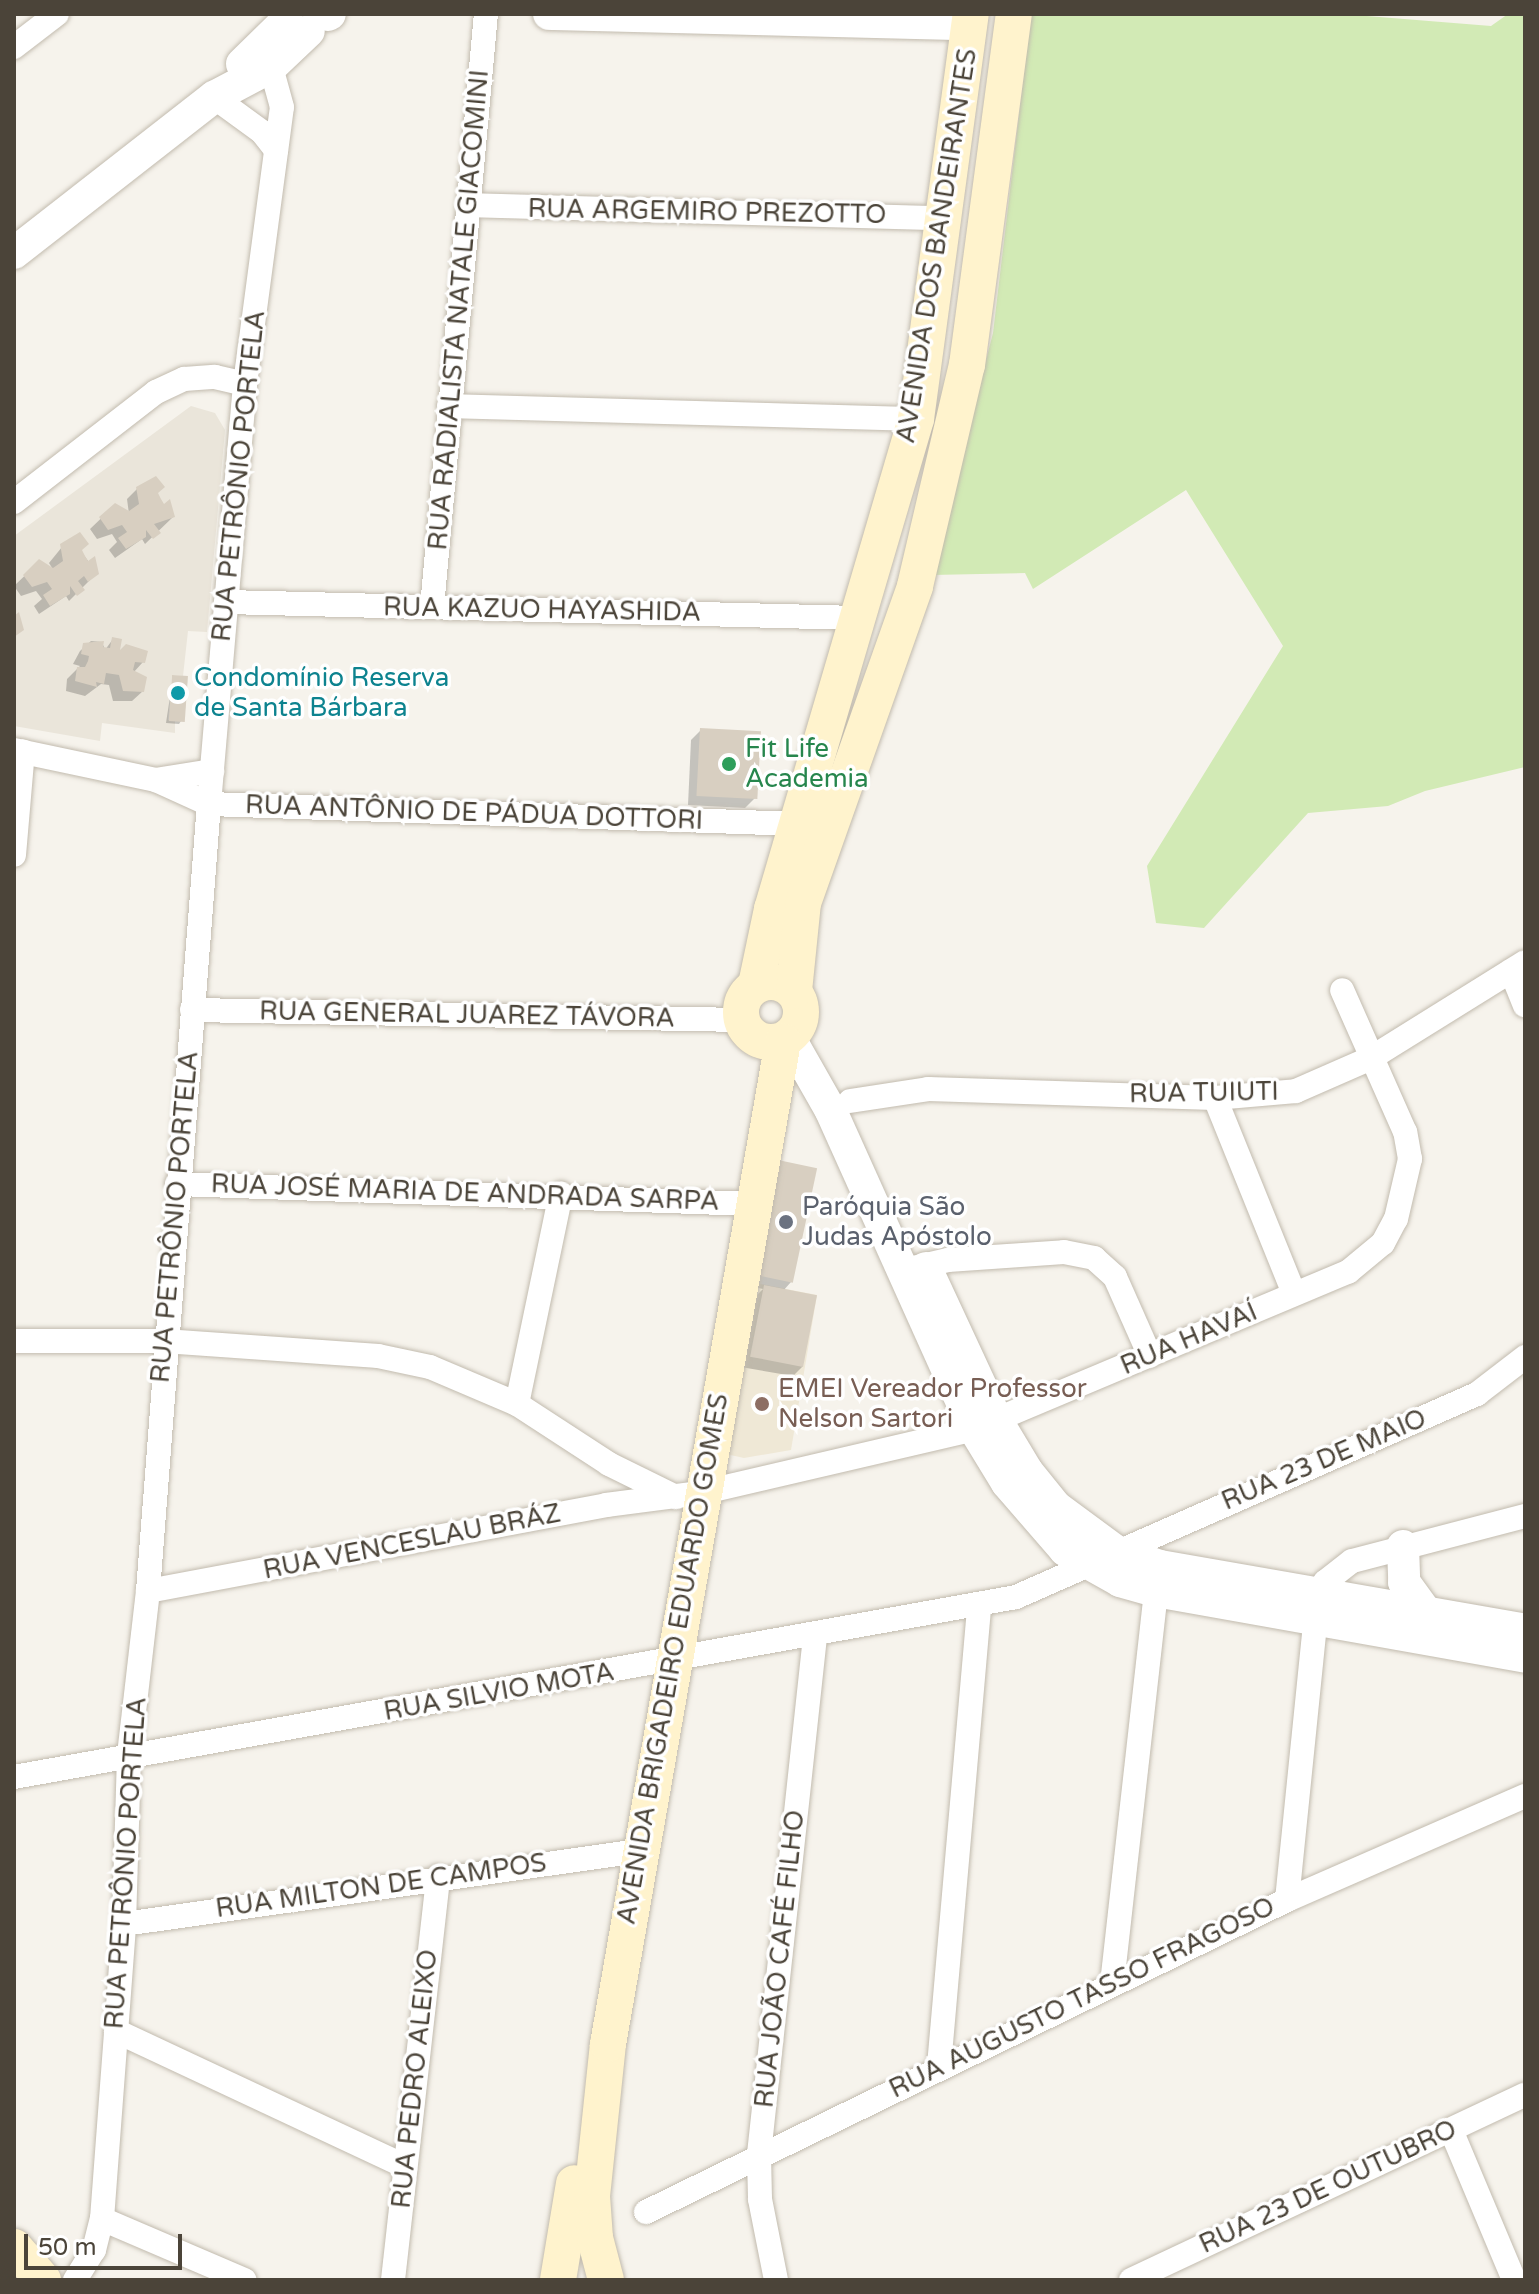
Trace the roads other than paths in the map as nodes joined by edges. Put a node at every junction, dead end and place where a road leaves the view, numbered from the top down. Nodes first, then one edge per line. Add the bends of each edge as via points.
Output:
1 (57, 14) edge
2 (486, 14) edge
3 (549, 14) edge
4 (1014, 14) edge
5 (980, 17) edge
6 (311, 18) edge
7 (14, 47) edge
8 (271, 67) junction
9 (214, 97) junction
10 (276, 150) junction
11 (989, 190) junction
12 (468, 205) junction
13 (946, 218) junction
14 (14, 253) edge
15 (245, 384) junction
16 (449, 406) junction
17 (916, 419) junction
18 (14, 502) edge
19 (226, 602) junction
20 (432, 607) junction
21 (858, 618) junction
22 (19, 751) edge
23 (212, 771) junction
24 (156, 780) junction
25 (209, 804) junction
26 (798, 824) junction
27 (14, 855) edge
28 (1518, 966) edge
29 (1342, 990) dead end
30 (1525, 1005) edge
31 (192, 1010) junction
32 (778, 1024) junction
33 (1371, 1058) junction
34 (1215, 1098) junction
35 (850, 1101) junction
36 (177, 1184) junction
37 (561, 1194) junction
38 (742, 1202) junction
39 (913, 1267) junction
40 (1294, 1294) junction
41 (14, 1341) edge
42 (164, 1341) junction
43 (1150, 1356) junction
44 (1525, 1357) edge
45 (517, 1404) junction
46 (986, 1425) junction
47 (609, 1464) junction
48 (688, 1495) junction
49 (606, 1505) junction
50 (1525, 1516) edge
51 (1403, 1546) junction
52 (1102, 1559) junction
53 (1158, 1578) junction
54 (148, 1591) junction
55 (979, 1605) junction
56 (1317, 1608) junction
57 (1424, 1610) junction
58 (1525, 1630) edge
59 (815, 1637) junction
60 (1525, 1657) edge
61 (658, 1665) junction
62 (129, 1755) junction
63 (14, 1777) edge
64 (1525, 1796) edge
65 (627, 1851) junction
66 (438, 1877) junction
67 (1287, 1900) junction
68 (124, 1924) junction
69 (1112, 1984) junction
70 (116, 2031) junction
71 (939, 2066) junction
72 (1525, 2095) edge
73 (1451, 2130) junction
74 (759, 2154) junction
75 (404, 2166) junction
76 (646, 2212) dead end
77 (102, 2219) junction
78 (14, 2247) edge
79 (774, 2279) edge
80 (43, 2280) edge
81 (75, 2280) edge
82 (244, 2280) edge
83 (393, 2280) edge
84 (558, 2280) edge
85 (606, 2280) edge
86 (1131, 2280) edge
87 (1514, 2280) edge

1 - 7 street
2 - 12 street, RUA RADIALISTA NATALE GIACOMINI
3 - 5 street
4 - 11 main road, AVENIDA DOS BANDEIRANTES
5 - 11 main road
5 - 13 main road, AVENIDA DOS BANDEIRANTES
6 - 8 street
6 - 9 street
8 - 9 street
8 - 10 street, RUA PETRÔNIO PORTELA via 282,107
9 - 10 street via 262,132
9 - 14 street
10 - 15 street, RUA PETRÔNIO PORTELA
11 - 32 main road, AVENIDA DOS BANDEIRANTES via 967,365 915,586 803,903
12 - 13 street, RUA ARGEMIRO PREZOTTO
12 - 16 street, RUA RADIALISTA NATALE GIACOMINI
13 - 17 main road, AVENIDA DOS BANDEIRANTES
15 - 18 street via 215,377 184,379 156,392
15 - 19 street, RUA PETRÔNIO PORTELA
16 - 17 street
16 - 20 street, RUA RADIALISTA NATALE GIACOMINI
17 - 21 main road, AVENIDA DOS BANDEIRANTES
19 - 20 street, RUA KAZUO HAYASHIDA
19 - 23 street, RUA PETRÔNIO PORTELA
20 - 21 street, RUA KAZUO HAYASHIDA
21 - 26 main road, AVENIDA DOS BANDEIRANTES
22 - 24 street, RUA ANTÔNIO DE PÁDUA DOTTORI
22 - 27 street
23 - 24 street, RUA ANTÔNIO DE PÁDUA DOTTORI
23 - 25 street, RUA PETRÔNIO PORTELA
24 - 25 street, RUA ANTÔNIO DE PÁDUA DOTTORI
25 - 26 street, RUA ANTÔNIO DE PÁDUA DOTTORI
25 - 31 street, RUA PETRÔNIO PORTELA
26 - 32 main road, AVENIDA DOS BANDEIRANTES via 756,985 777,981
28 - 30 street
28 - 33 street, RUA TUIUTI
29 - 33 street, RUA HAVAÍ
31 - 32 street, RUA GENERAL JUAREZ TÁVORA
31 - 36 street, RUA PETRÔNIO PORTELA
32 - 35 street
32 - 38 main road, AVENIDA BRIGADEIRO EDUARDO GOMES
32 - 39 street via 819,1086
33 - 34 street, RUA TUIUTI via 1296,1091
33 - 40 street, RUA HAVAÍ via 1405,1132 1410,1159 1396,1219 1367,1260
34 - 35 street, RUA TUIUTI via 928,1089
34 - 40 street
35 - 39 street
36 - 37 street, RUA JOSÉ MARIA DE ANDRADA SARPA
36 - 42 street, RUA PETRÔNIO PORTELA
37 - 38 street, RUA JOSÉ MARIA DE ANDRADA SARPA
37 - 45 street
38 - 48 main road, AVENIDA BRIGADEIRO EDUARDO GOMES
39 - 43 street via 1064,1252 1094,1258 1115,1277
39 - 46 street
40 - 43 street, RUA HAVAÍ
41 - 42 street
42 - 45 street via 378,1356 471,1381
42 - 54 street, RUA PETRÔNIO PORTELA
43 - 46 street, RUA HAVAÍ
44 - 52 street, RUA 23 DE MAIO via 1477,1394
45 - 47 street
46 - 48 street, RUA HAVAÍ
46 - 52 street
47 - 48 street
47 - 49 street via 612,1485
48 - 49 street, RUA VENCESLAU BRÁZ
48 - 61 main road, AVENIDA BRIGADEIRO EDUARDO GOMES
49 - 54 street, RUA VENCESLAU BRÁZ
50 - 51 street
51 - 56 street via 1336,1570
51 - 57 street via 1404,1582
52 - 53 street
52 - 55 street, RUA SILVIO MOTA
53 - 56 street
53 - 69 street
54 - 62 street, RUA PETRÔNIO PORTELA
55 - 59 street, RUA SILVIO MOTA
55 - 71 street
56 - 57 street
56 - 60 street
56 - 67 street
57 - 58 street
59 - 61 street, RUA SILVIO MOTA
59 - 74 street, RUA JOÃO CAFÉ FILHO
61 - 62 street, RUA SILVIO MOTA
61 - 65 main road, AVENIDA BRIGADEIRO EDUARDO GOMES
62 - 63 street, RUA SILVIO MOTA
62 - 68 street, RUA PETRÔNIO PORTELA
64 - 67 street, RUA AUGUSTO TASSO FRAGOSO
65 - 66 street, RUA MILTON DE CAMPOS
65 - 84 main road, AVENIDA BRIGADEIRO EDUARDO GOMES
65 - 85 main road, AVENIDA BRIGADEIRO EDUARDO GOMES via 592,2196
66 - 68 street, RUA MILTON DE CAMPOS
66 - 75 street, RUA PEDRO ALEIXO
67 - 69 street, RUA AUGUSTO TASSO FRAGOSO
68 - 70 street, RUA PETRÔNIO PORTELA
69 - 71 street, RUA AUGUSTO TASSO FRAGOSO
70 - 75 street
70 - 77 street, RUA PETRÔNIO PORTELA
71 - 74 street, RUA AUGUSTO TASSO FRAGOSO
72 - 73 street, RUA 23 DE OUTUBRO
73 - 86 street, RUA 23 DE OUTUBRO
73 - 87 street
74 - 76 street, RUA AUGUSTO TASSO FRAGOSO
74 - 79 street, RUA JOÃO CAFÉ FILHO via 760,2199
75 - 83 street, RUA PEDRO ALEIXO
77 - 81 street, RUA PETRÔNIO PORTELA via 94,2250
77 - 82 street
78 - 80 main road

